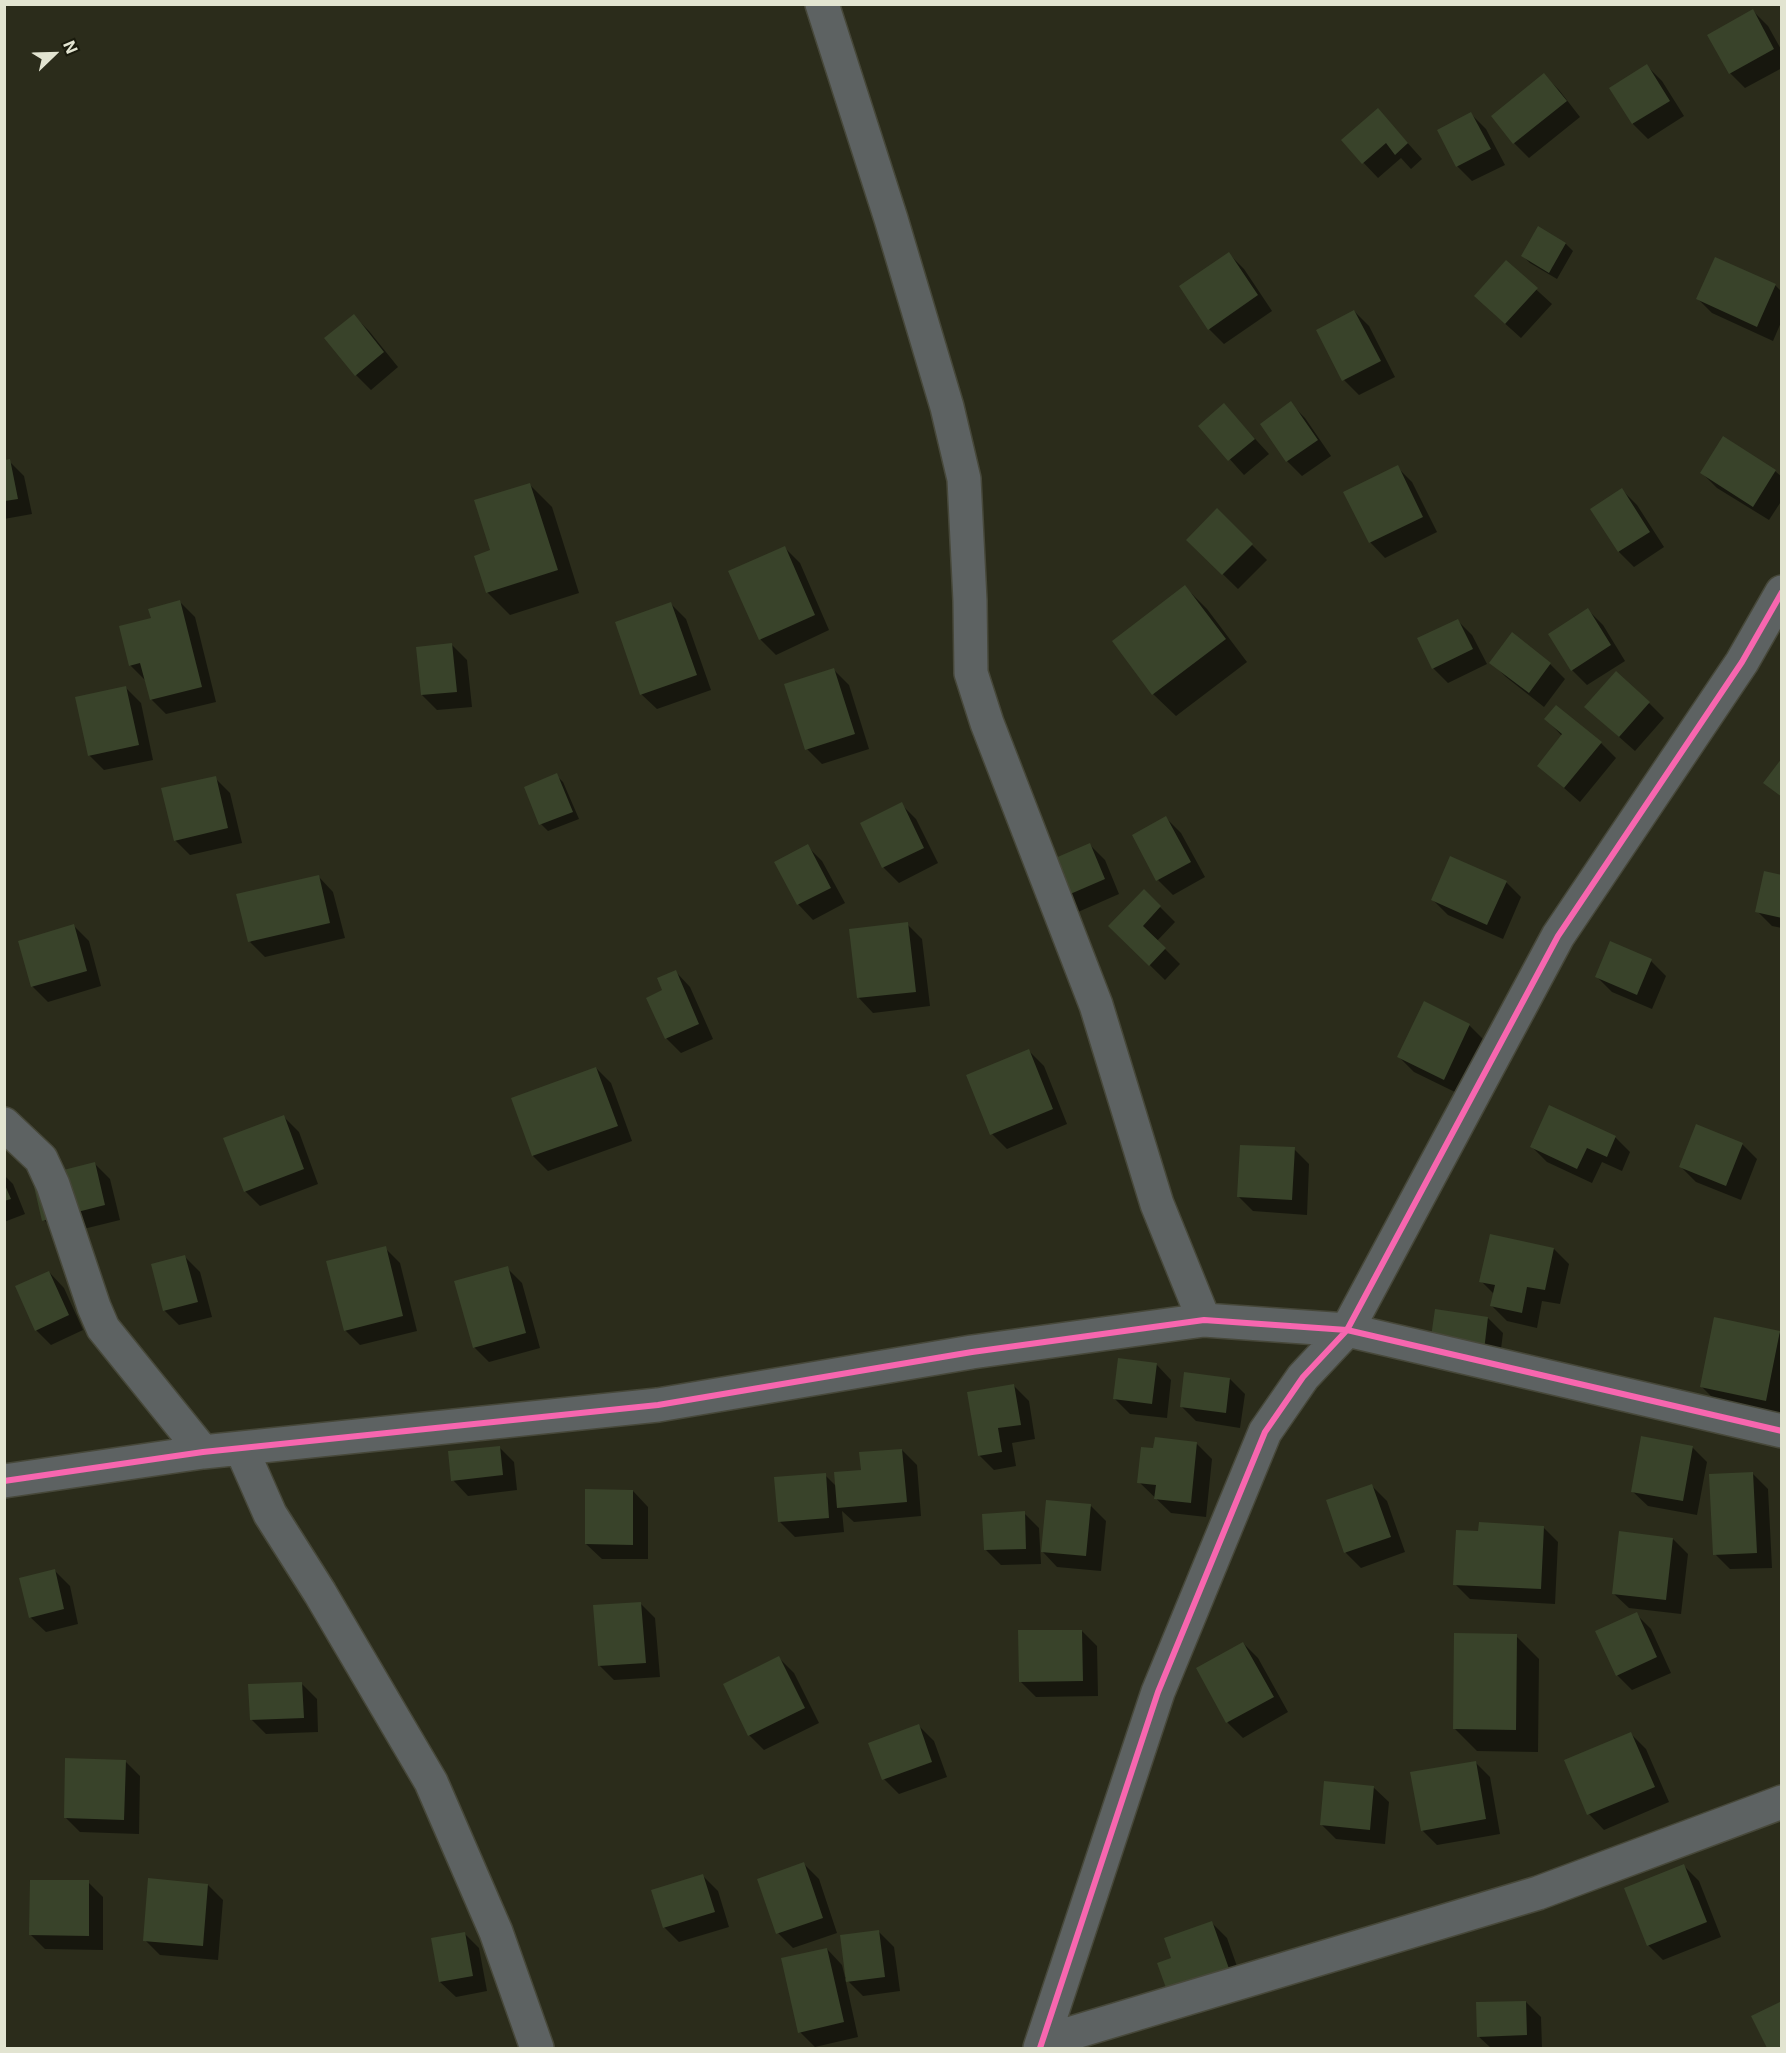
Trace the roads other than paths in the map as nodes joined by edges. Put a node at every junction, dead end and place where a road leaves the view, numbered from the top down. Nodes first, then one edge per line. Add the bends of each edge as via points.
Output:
1 (822, 4) edge
2 (1782, 592) edge
3 (4, 1124) edge
4 (1204, 1320) junction
5 (1347, 1330) junction
6 (1782, 1431) edge
7 (241, 1448) junction
8 (203, 1452) junction
9 (4, 1481) edge
10 (1782, 1802) edge
11 (1041, 2045) edge
12 (537, 2049) edge

1 - 4 street via 944,396 964,479 971,673 1096,1005 1157,1204
2 - 5 street via 1742,662 1558,936
3 - 8 street via 41,1159 103,1328
4 - 5 street
4 - 7 street via 972,1352 658,1405
5 - 6 street
5 - 11 street via 1303,1377 1265,1432 1158,1692
7 - 8 street
7 - 12 street via 270,1514 431,1782 496,1932
8 - 9 street
10 - 11 street via 1539,1893

